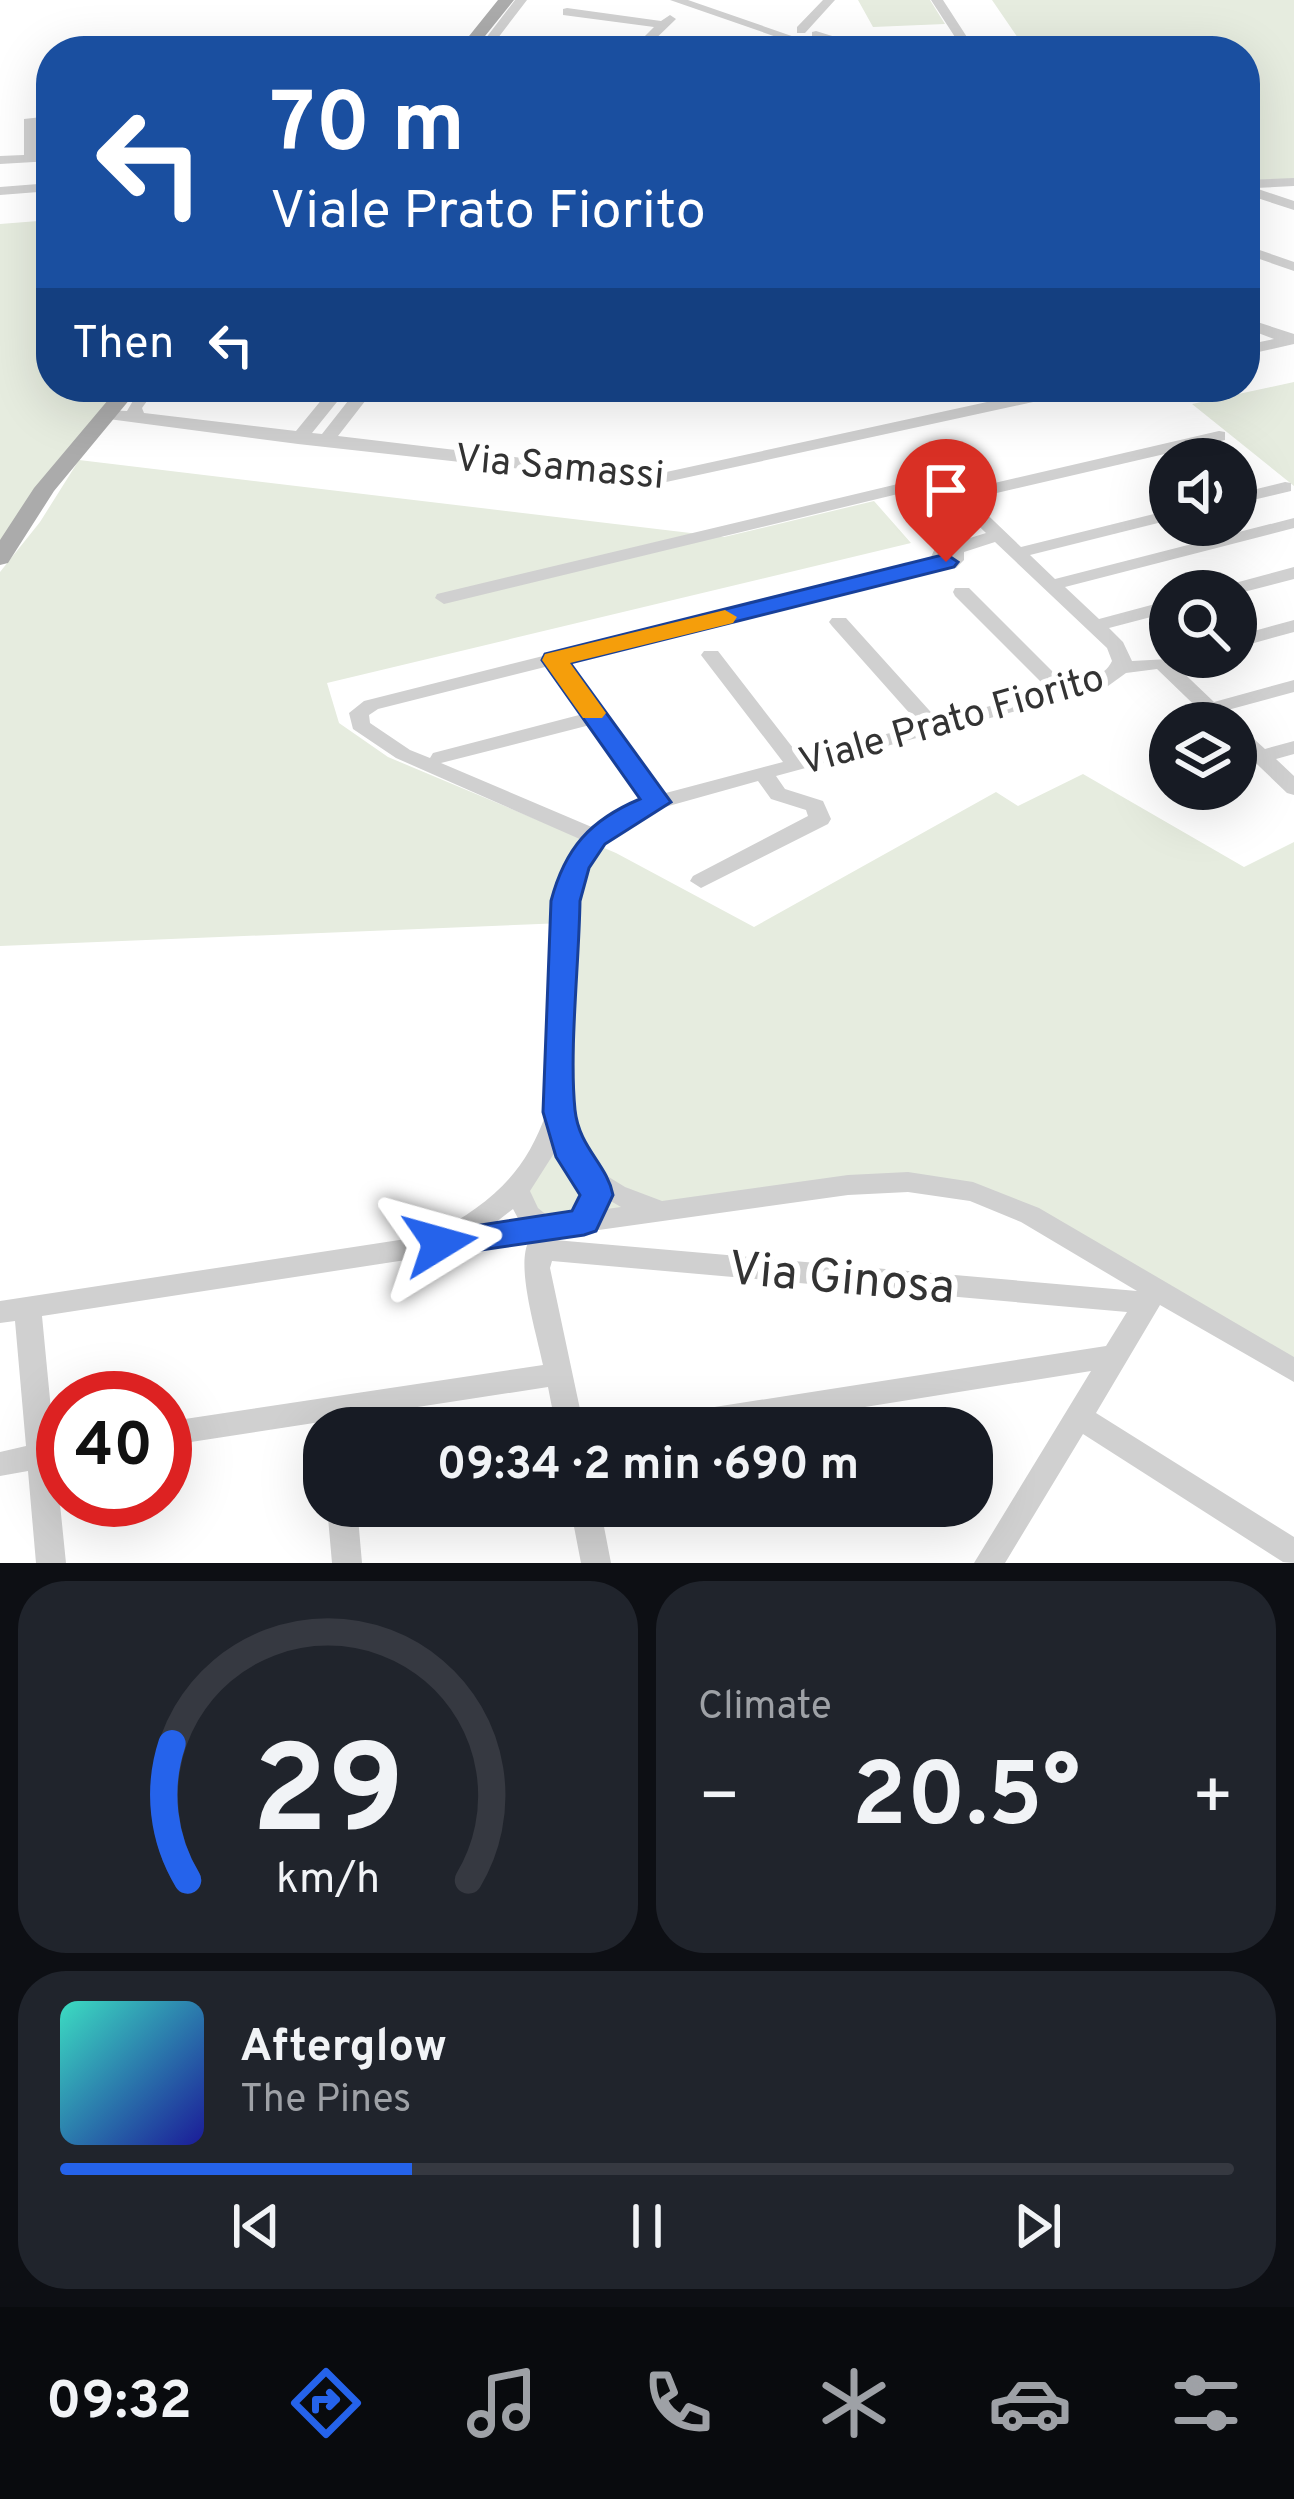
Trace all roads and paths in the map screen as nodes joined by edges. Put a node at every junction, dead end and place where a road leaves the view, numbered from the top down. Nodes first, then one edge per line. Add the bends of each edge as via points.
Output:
1 (506, 0) edge
2 (520, 0) edge
3 (829, 0) edge
4 (937, 0) edge
5 (697, 2) edge
6 (567, 12) dead end
7 (663, 25) junction
8 (477, 36) edge
9 (493, 36) edge
10 (652, 36) edge
11 (669, 36) edge
12 (782, 36) edge
13 (796, 36) edge
14 (960, 36) edge
15 (36, 117) edge
16 (32, 158) junction
17 (36, 158) edge
18 (0, 160) edge
19 (1260, 185) edge
20 (1294, 185) edge
21 (36, 188) edge
22 (0, 191) edge
23 (1260, 193) edge
24 (1294, 206) edge
25 (1260, 254) edge
26 (1294, 266) edge
27 (1260, 328) edge
28 (1292, 339) edge
29 (1260, 346) edge
30 (117, 402) edge
31 (137, 402) edge
32 (329, 402) edge
33 (356, 402) edge
34 (1009, 402) edge
35 (107, 414) junction
36 (137, 417) junction
37 (1219, 436) dead end
38 (298, 439) junction
39 (325, 442) junction
40 (1285, 487) dead end
41 (1257, 494) edge
42 (958, 497) junction
43 (1149, 520) edge
44 (1294, 524) edge
45 (998, 536) junction
46 (1017, 553) junction
47 (0, 558) edge
48 (1294, 573) edge
49 (1257, 583) edge
50 (1052, 585) junction
51 (962, 592) dead end
52 (444, 598) dead end
53 (1149, 612) edge
54 (839, 622) dead end
55 (1096, 626) junction
56 (1294, 626) edge
57 (1257, 636) edge
58 (712, 655) dead end
59 (554, 660) junction
60 (1149, 664) edge
61 (1120, 668) junction
62 (1187, 678) edge
63 (1294, 686) edge
64 (1062, 692) junction
65 (1206, 702) edge
66 (1253, 702) edge
67 (596, 718) junction
68 (933, 728) junction
69 (1294, 747) edge
70 (1257, 753) edge
71 (440, 757) dead end
72 (1261, 757) junction
73 (796, 765) junction
74 (763, 774) junction
75 (1294, 788) edge
76 (657, 802) junction
77 (595, 837) junction
78 (700, 881) dead end
79 (559, 1112) junction
80 (594, 1184) junction
81 (518, 1192) junction
82 (661, 1211) junction
83 (584, 1222) junction
84 (541, 1239) junction
85 (440, 1243) junction
86 (1152, 1295) junction
87 (14, 1309) edge
88 (1114, 1356) junction
89 (1294, 1371) edge
90 (559, 1374) junction
91 (36, 1392) edge
92 (387, 1407) edge
93 (566, 1407) edge
94 (790, 1407) edge
95 (1079, 1417) junction
96 (303, 1420) edge
97 (192, 1431) edge
98 (36, 1456) edge
99 (0, 1464) edge
100 (51, 1527) edge
101 (344, 1527) edge
102 (589, 1527) edge
103 (1294, 1553) edge
104 (51, 1563) edge
105 (347, 1563) edge
106 (596, 1563) edge
107 (989, 1563) edge

1 - 8 main road
2 - 9 street
3 - 13 street
4 - 14 street
5 - 7 street
5 - 11 street
5 - 12 street
6 - 7 street
7 - 10 street
15 - 16 street via 28,116
16 - 17 street
16 - 18 street
19 - 20 street
21 - 22 street
23 - 24 street
25 - 26 street
27 - 28 street
28 - 29 street
30 - 35 main road
31 - 36 street
32 - 38 street
33 - 39 street
34 - 39 street, Via Samassi via 657,479
35 - 36 street, Via Samassi
35 - 47 main road
36 - 38 street, Via Samassi
37 - 42 street
38 - 39 street, Via Samassi
40 - 41 street
42 - 45 street, Viale Prato Fiorito
42 - 52 street via 906,488
43 - 46 street
44 - 50 street
45 - 46 street, Viale Prato Fiorito
45 - 59 street
46 - 50 street, Viale Prato Fiorito
48 - 49 street
50 - 55 street, Viale Prato Fiorito
51 - 64 street
53 - 55 street
54 - 68 street
55 - 61 street, Viale Prato Fiorito via 1118,647
56 - 57 street
58 - 73 street
59 - 67 street
59 - 77 street via 367,706 357,719 403,754
60 - 61 street
61 - 64 street, Viale Prato Fiorito
62 - 65 street
63 - 66 street
64 - 68 street, Viale Prato Fiorito
67 - 71 street
67 - 76 street
68 - 73 street, Viale Prato Fiorito
69 - 72 street
70 - 72 street
72 - 75 street
73 - 74 street, Viale Prato Fiorito
74 - 76 street, Viale Prato Fiorito
74 - 78 street via 778,794 814,806 820,819
76 - 77 street, Viale Prato Fiorito
77 - 79 street via 574,868 566,901
79 - 80 street via 572,1157
79 - 81 street via 543,1157
80 - 82 street
80 - 83 street
81 - 84 street
81 - 85 street
82 - 83 street
82 - 86 street via 862,1184 945,1186 1030,1215
83 - 84 street
84 - 85 street
84 - 86 street, Via Ginosa
84 - 90 street via 538,1274
85 - 87 street
86 - 88 street
86 - 89 street
87 - 91 street
88 - 94 street
88 - 95 street
90 - 92 street
90 - 93 street
95 - 103 street
95 - 107 street
96 - 97 street
98 - 99 street
100 - 104 street
101 - 105 street
102 - 106 street

